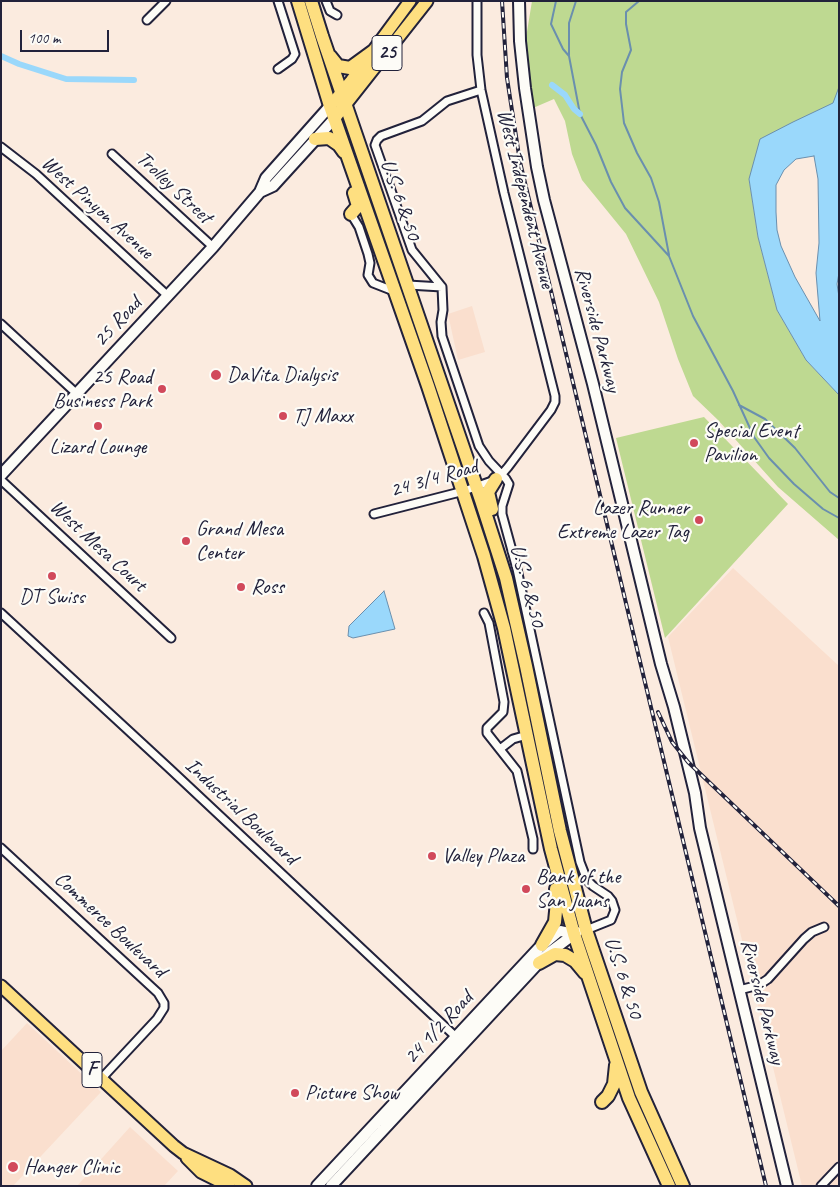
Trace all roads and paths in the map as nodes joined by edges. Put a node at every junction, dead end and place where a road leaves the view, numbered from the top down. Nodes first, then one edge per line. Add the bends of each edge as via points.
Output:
1 (166, 1) edge
2 (278, 1) edge
3 (298, 1) edge
4 (326, 1) edge
5 (410, 1) edge
6 (427, 1) edge
7 (477, 1) edge
8 (519, 1) edge
9 (311, 3) edge
10 (337, 15) dead end
11 (147, 20) dead end
12 (322, 36) junction
13 (372, 52) junction
14 (278, 69) dead end
15 (481, 90) junction
16 (342, 92) junction
17 (346, 105) junction
18 (330, 106) junction
19 (334, 118) junction
20 (315, 139) junction
21 (1, 147) edge
22 (112, 154) dead end
23 (350, 162) junction
24 (260, 192) junction
25 (365, 206) junction
26 (351, 214) joint
27 (213, 247) junction
28 (408, 285) junction
29 (442, 287) junction
30 (396, 292) junction
31 (168, 296) junction
32 (1, 324) edge
33 (445, 392) junction
34 (77, 394) junction
35 (555, 402) joint
36 (1, 475) edge
37 (499, 476) junction
38 (1, 480) edge
39 (465, 491) junction
40 (374, 514) dead end
41 (510, 599) junction
42 (1, 613) edge
43 (484, 613) dead end
44 (171, 638) dead end
45 (527, 735) junction
46 (500, 749) junction
47 (560, 831) junction
48 (1, 848) edge
49 (533, 849) dead end
50 (551, 850) junction
51 (824, 927) dead end
52 (580, 932) junction
53 (542, 945) junction
54 (539, 963) junction
55 (587, 976) junction
56 (1, 986) edge
57 (739, 990) junction
58 (480, 1010) junction
59 (456, 1037) junction
60 (462, 1046) junction
61 (614, 1055) junction
62 (434, 1076) junction
63 (101, 1078) junction
64 (602, 1102) dead end
65 (183, 1153) junction
66 (839, 1167) edge
67 (229, 1186) edge
68 (246, 1186) edge
69 (317, 1186) edge
70 (331, 1186) edge
71 (669, 1186) edge
72 (683, 1186) edge
73 (786, 1186) edge
74 (821, 1186) edge

1 - 11 street
2 - 14 street via 295,54
3 - 18 highway, U.S. 6 & 50
4 - 10 street via 330,12
5 - 13 main road, 25 Road / 25
6 - 17 main road, 25 Road / 25
7 - 15 street, West Independent Avenue
8 - 57 main road, Riverside Parkway via 525,88 539,176 660,664 674,707
9 - 12 highway, U.S. 6 & 50
12 - 13 highway via 331,58 342,68 354,66
12 - 16 highway, U.S. 6 & 50
13 - 16 main road, 25 Road / 25
15 - 29 street via 448,101 422,121 381,136 375,143 412,250
15 - 35 street, West Independent Avenue
16 - 17 highway, U.S. 6 & 50
16 - 18 main road, 25 Road / 25
17 - 19 main road, 25 Road / 25
17 - 28 highway, U.S. 6 & 50
18 - 19 highway, U.S. 6 & 50
18 - 24 main road, 25 Road / 25 via 266,178
19 - 20 main road, 25 Road / 25
19 - 23 highway, U.S. 6 & 50
20 - 23 highway via 326,137 334,140
20 - 24 main road, 25 Road / 25 via 272,186
21 - 31 street, West Pinyon Avenue via 36,174
22 - 27 street, Trolley Street
23 - 25 highway, U.S. 6 & 50
23 - 26 highway via 349,179 358,206
24 - 27 main road, 25 Road / 25
25 - 28 highway via 380,228 399,279
25 - 30 highway, U.S. 6 & 50
26 - 30 street via 368,254 368,275 373,283
27 - 31 main road, 25 Road / 25
28 - 29 street
28 - 33 highway, U.S. 6 & 50
29 - 37 street via 442,336 479,446
30 - 33 highway via 410,308 428,362
30 - 39 highway, U.S. 6 & 50
31 - 34 main road, 25 Road / 25
32 - 34 street
33 - 39 highway, U.S. 6 & 50
34 - 36 main road, 25 Road / 25
35 - 37 street, 24 3/4 Road
37 - 39 street, 24 3/4 Road
37 - 41 highway via 488,492 511,572
37 - 52 street via 509,484 502,514 517,569 580,862 587,880 608,896 615,910 611,920
38 - 44 street, West Mesa Court
39 - 40 street, 24 3/4 Road
39 - 41 highway, U.S. 6 & 50 via 506,578
39 - 45 highway, U.S. 6 & 50 via 504,628
41 - 47 highway, U.S. 6 & 50
42 - 59 street, Industrial Boulevard
43 - 46 street via 490,623 504,702 502,712 487,728 487,733
45 - 46 street via 513,739
45 - 47 highway via 535,741 551,813
45 - 50 highway, U.S. 6 & 50
46 - 49 street via 519,776
47 - 52 highway, U.S. 6 & 50
48 - 63 street, Commerce Boulevard via 162,999 162,1013
50 - 52 highway, U.S. 6 & 50
50 - 53 highway via 557,910 555,922
51 - 57 street via 804,939 760,985
52 - 53 main road, 24 1/2 Road via 558,932
52 - 54 main road, 24 1/2 Road
52 - 55 highway, U.S. 6 & 50
52 - 72 highway, U.S. 6 & 50 via 641,1092
53 - 58 main road, 24 1/2 Road
54 - 55 highway via 555,954 565,955 575,961
54 - 60 main road, 24 1/2 Road
55 - 61 highway, U.S. 6 & 50
56 - 63 main road, F
57 - 73 main road, Riverside Parkway
58 - 59 main road, 24 1/2 Road
58 - 60 main road via 462,1038
59 - 62 main road via 454,1048
59 - 69 main road, 24 1/2 Road
60 - 62 main road, 24 1/2 Road
61 - 64 highway via 614,1084
61 - 71 highway, U.S. 6 & 50 via 629,1098
62 - 70 main road, 24 1/2 Road
63 - 65 main road, F
65 - 67 main road, F via 201,1172
65 - 68 main road, F
66 - 74 street

